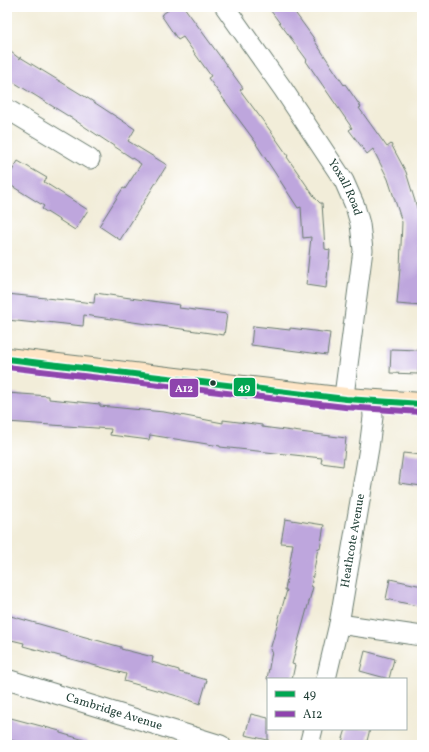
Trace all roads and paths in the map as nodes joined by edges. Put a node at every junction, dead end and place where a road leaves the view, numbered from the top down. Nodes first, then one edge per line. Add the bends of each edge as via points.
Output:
1 (225, 7) edge
2 (7, 109) edge
3 (90, 159) dead end
4 (7, 359) edge
5 (346, 399) junction
6 (372, 401) junction
7 (422, 404) edge
8 (339, 624) junction
9 (422, 636) edge
10 (326, 678) edge
11 (7, 680) edge
12 (313, 730) edge
13 (221, 745) edge
14 (309, 745) edge

1 - 5 street, Yoxall Road via 344,181 360,224 363,250 345,388
2 - 3 street
4 - 5 street
5 - 6 street
6 - 7 street
6 - 8 street, Heathcote Avenue via 374,417
8 - 9 street
8 - 10 street, Heathcote Avenue
11 - 13 street, Cambridge Avenue
12 - 14 street

